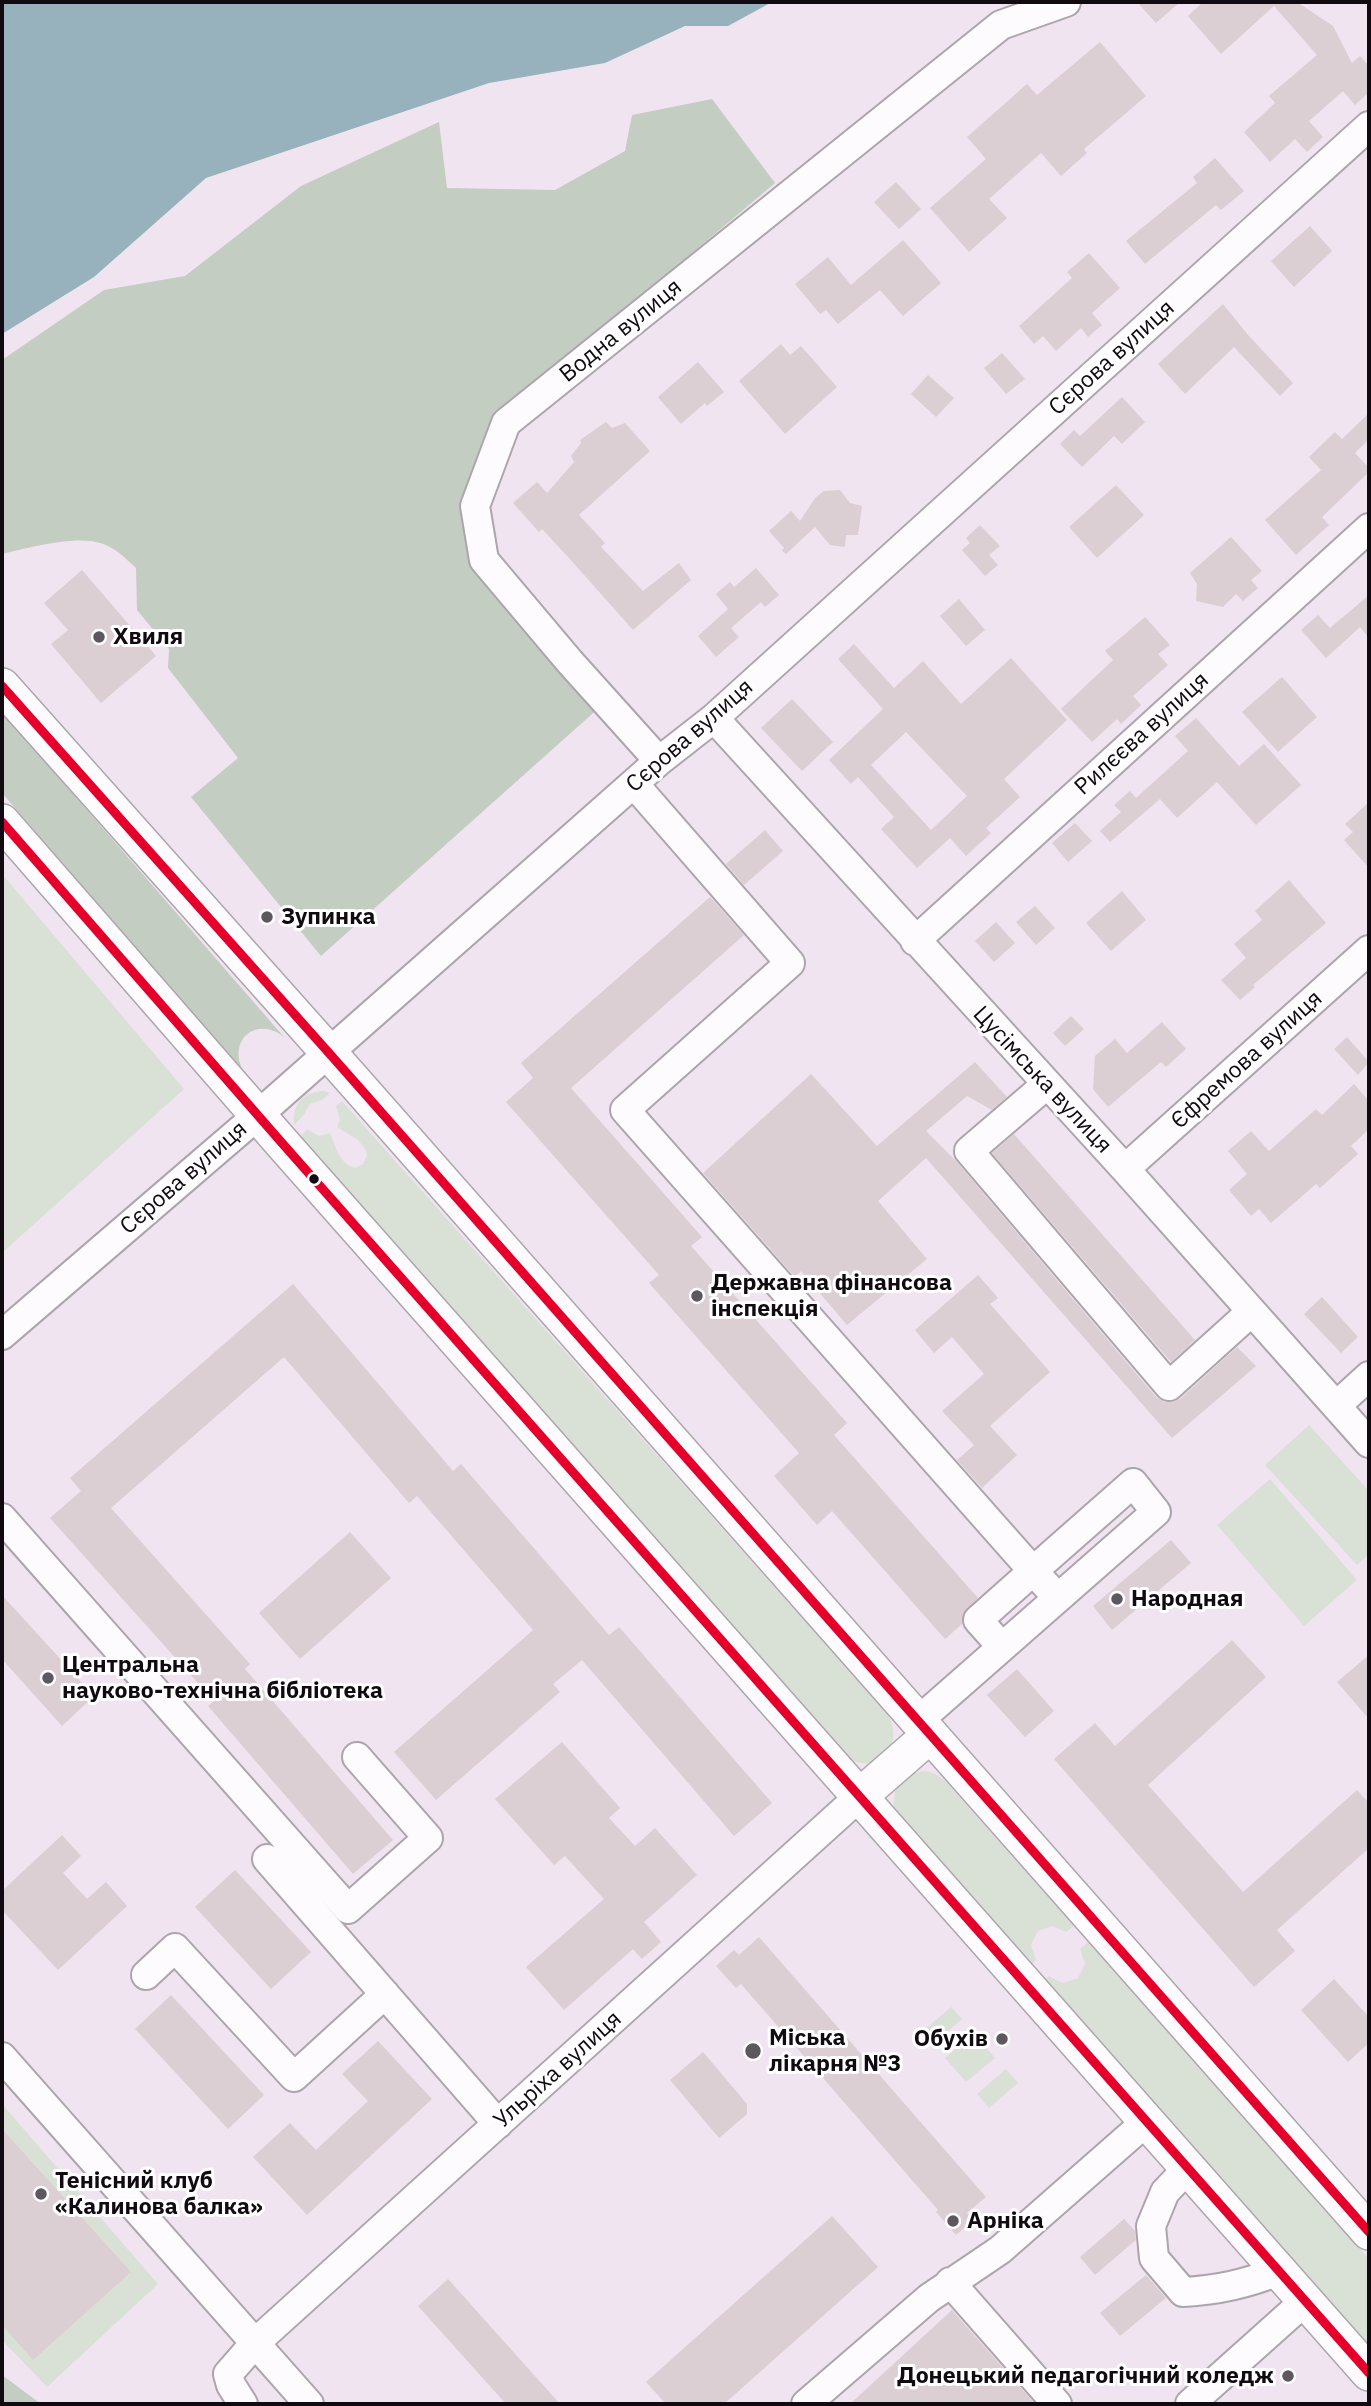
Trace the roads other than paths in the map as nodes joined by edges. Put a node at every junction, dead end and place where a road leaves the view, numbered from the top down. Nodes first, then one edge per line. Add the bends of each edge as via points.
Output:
1 (1066, 2) edge
2 (1369, 126) edge
3 (1369, 527) edge
4 (2, 686) edge
5 (713, 718) junction
6 (659, 761) junction
7 (634, 784) junction
8 (2, 822) edge
9 (915, 941) junction
10 (1369, 950) edge
11 (329, 1053) junction
12 (1046, 1085) junction
13 (258, 1115) junction
14 (1125, 1170) junction
15 (1251, 1312) junction
16 (2, 1335) edge
17 (1369, 1376) edge
18 (1336, 1406) junction
19 (1369, 1443) edge
20 (2, 1518) edge
21 (1032, 1571) junction
22 (1058, 1598) junction
23 (1002, 1647) junction
24 (924, 1728) junction
25 (357, 1756) dead end
26 (860, 1796) junction
27 (267, 1859) dead end
28 (146, 1975) dead end
29 (385, 1994) junction
30 (2, 2057) edge
31 (1147, 2121) junction
32 (498, 2123) junction
33 (1188, 2168) junction
34 (1369, 2232) edge
35 (1279, 2271) junction
36 (950, 2282) junction
37 (1305, 2301) junction
38 (255, 2343) junction
39 (1369, 2373) edge
40 (243, 2404) edge
41 (309, 2404) edge
42 (806, 2404) edge
43 (1057, 2404) edge
44 (1190, 2404) edge

1 - 6 street, Водна вулиця via 1000,25 506,423 475,506 484,560
2 - 5 street, Сєрова вулиця
3 - 9 street, Рилєєва вулиця
4 - 11 main road
5 - 6 street, Сєрова вулиця
5 - 9 street, Цусімська вулиця
6 - 7 street, Сєрова вулиця
7 - 11 street, Сєрова вулиця
7 - 21 street via 790,963 625,1110
8 - 13 main road
9 - 12 street, Цусімська вулиця
10 - 14 street, Єфремова вулиця
11 - 13 street, Сєрова вулиця
11 - 24 main road
12 - 14 street, Цусімська вулиця
12 - 15 street via 969,1151 1169,1386
13 - 16 street, Сєрова вулиця
13 - 26 main road
14 - 15 street, Цусімська вулиця
15 - 18 street, Цусімська вулиця
17 - 18 street
18 - 19 street, Цусімська вулиця
20 - 25 street via 348,1909 428,1838
21 - 22 street
21 - 22 street via 1133,1483 1156,1512
21 - 23 street via 978,1620
22 - 23 street
23 - 24 street
24 - 26 main road
24 - 34 main road
26 - 31 main road
26 - 32 street, Ульріха вулиця
27 - 29 street
28 - 29 street via 175,1948 294,2077
29 - 32 street
30 - 38 street
31 - 33 main road
31 - 36 street via 1000,2250
32 - 38 street, Ульріха вулиця
33 - 35 main road
33 - 35 street via 1166,2192 1151,2226 1154,2258 1183,2292 1246,2284
35 - 37 main road
36 - 42 street
36 - 43 street
37 - 39 main road
37 - 44 street
38 - 40 street, Ульріха вулиця via 228,2374
38 - 41 street

